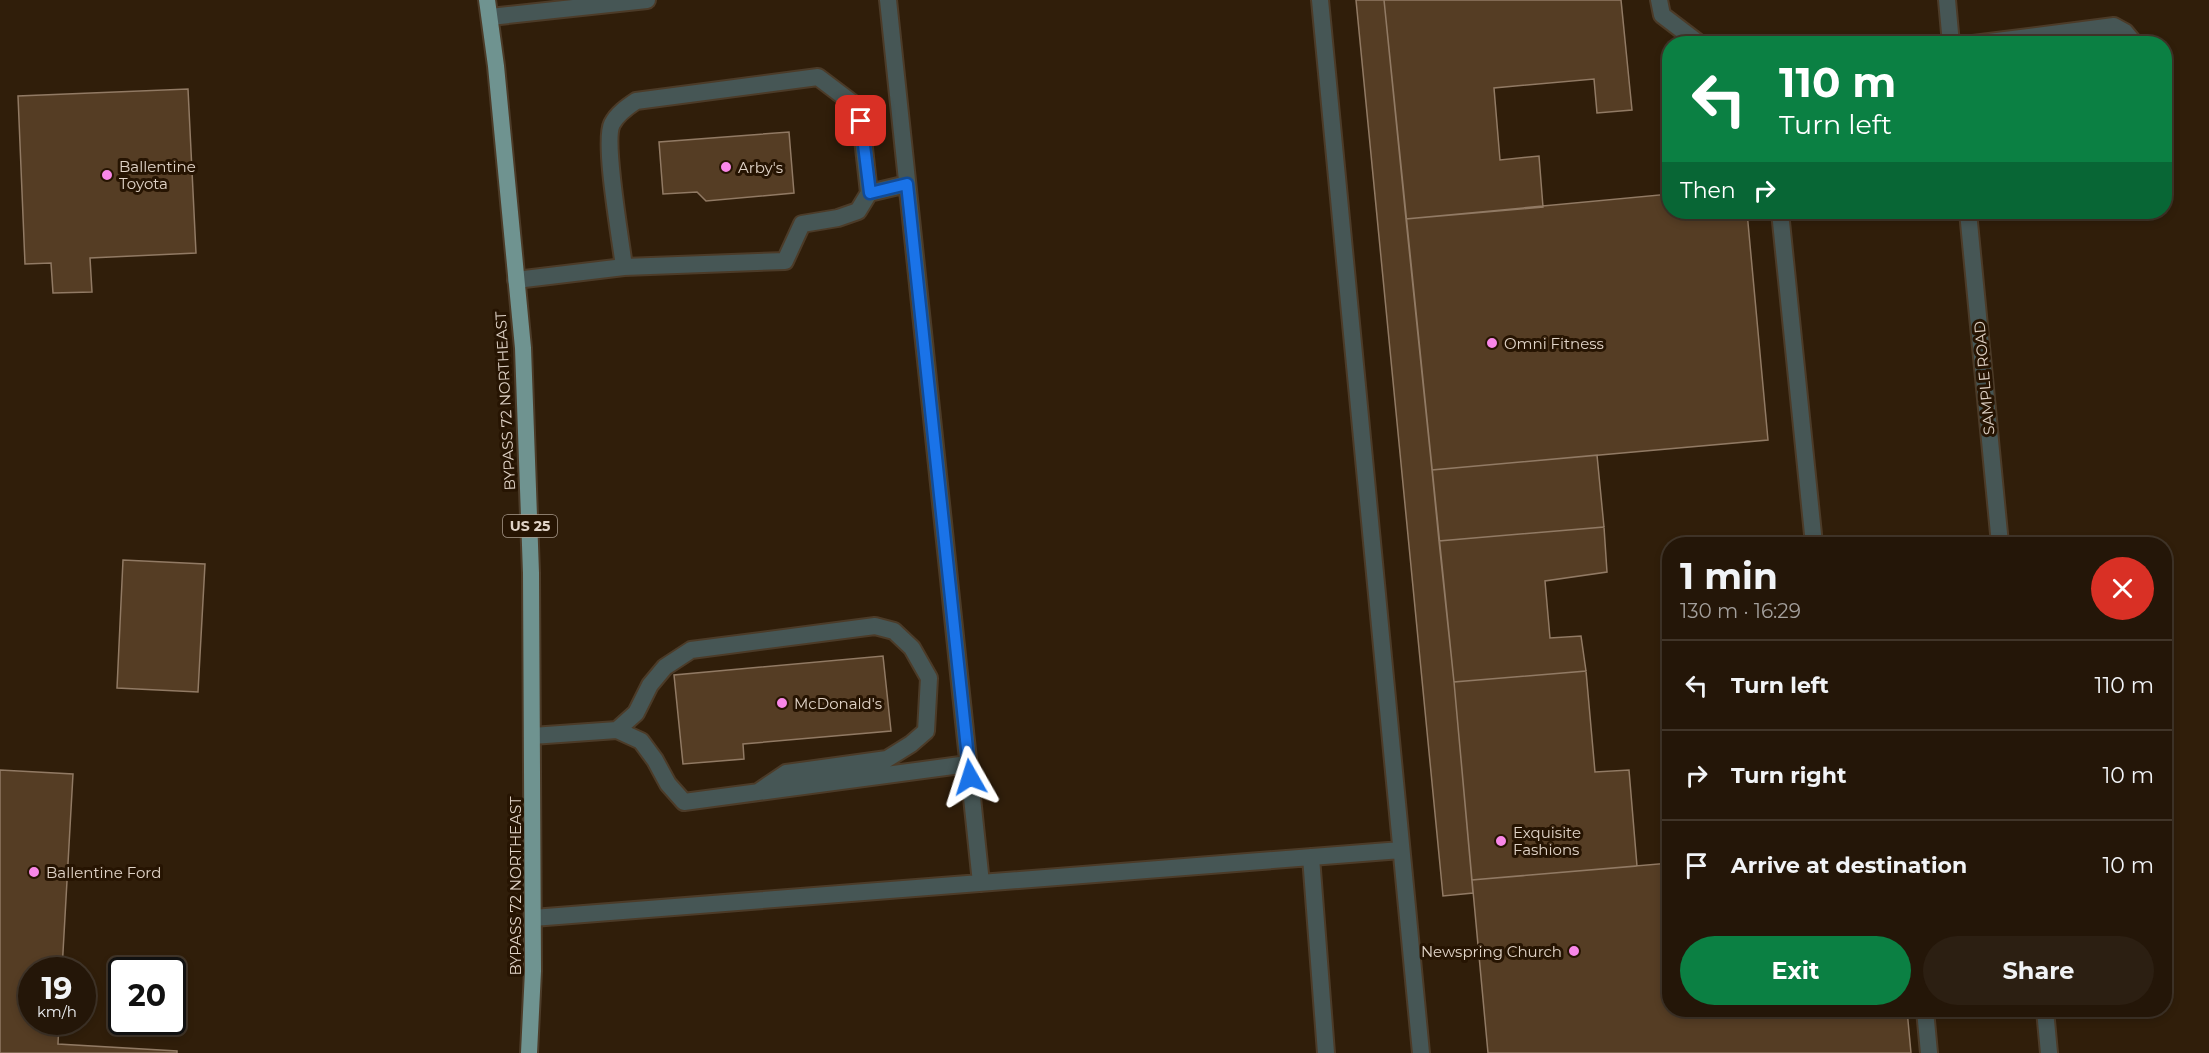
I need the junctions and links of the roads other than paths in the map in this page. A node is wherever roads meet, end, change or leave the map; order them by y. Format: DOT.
graph roads {
  1 [pos="647,0"];
  2 [pos="888,0"];
  3 [pos="1320,0"];
  4 [pos="1659,0"];
  5 [pos="1947,0"];
  6 [pos="489,8"];
  7 [pos="1690,36"];
  8 [pos="1950,36"];
  9 [pos="2036,36"];
  10 [pos="2128,36"];
  11 [pos="907,184"];
  12 [pos="870,193"];
  13 [pos="1781,219"];
  14 [pos="1969,219"];
  15 [pos="624,267"];
  16 [pos="516,280"];
  17 [pos="1813,537"];
  18 [pos="1999,537"];
  19 [pos="617,730"];
  20 [pos="532,736"];
  21 [pos="969,764"];
  22 [pos="758,792"];
  23 [pos="1401,850"];
  24 [pos="1311,857"];
  25 [pos="981,883"];
  26 [pos="533,918"];
  27 [pos="1926,1017"];
  28 [pos="2046,1017"];
  29 [pos="529,1053"];
  30 [pos="1326,1053"];
  31 [pos="1421,1053"];
  32 [pos="1929,1053"];
  33 [pos="2049,1053"];
  1 -- 6 [label="street"];
  2 -- 11 [label="street"];
  3 -- 23 [label="street"];
  4 -- 7 [label="street"];
  5 -- 8 [label="street"];
  6 -- 16 [label="highway, BYPASS 72 NORTHEAST / US 25"];
  9 -- 10 [label="street"];
  11 -- 12 [label="street"];
  11 -- 21 [label="street"];
  12 -- 15 [label="street"];
  12 -- 15 [label="street"];
  13 -- 17 [label="street"];
  14 -- 18 [label="street, SAMPLE ROAD"];
  15 -- 16 [label="street"];
  16 -- 20 [label="highway, BYPASS 72 NORTHEAST / US 25"];
  19 -- 20 [label="street"];
  19 -- 22 [label="street"];
  19 -- 22 [label="street"];
  20 -- 26 [label="highway, BYPASS 72 NORTHEAST / US 25"];
  21 -- 22 [label="street"];
  21 -- 25 [label="street"];
  23 -- 24 [label="street"];
  23 -- 31 [label="street"];
  24 -- 25 [label="street"];
  24 -- 30 [label="street"];
  25 -- 26 [label="street"];
  26 -- 29 [label="highway, BYPASS 72 NORTHEAST / US 25"];
  27 -- 32 [label="street"];
  28 -- 33 [label="street"];
}
